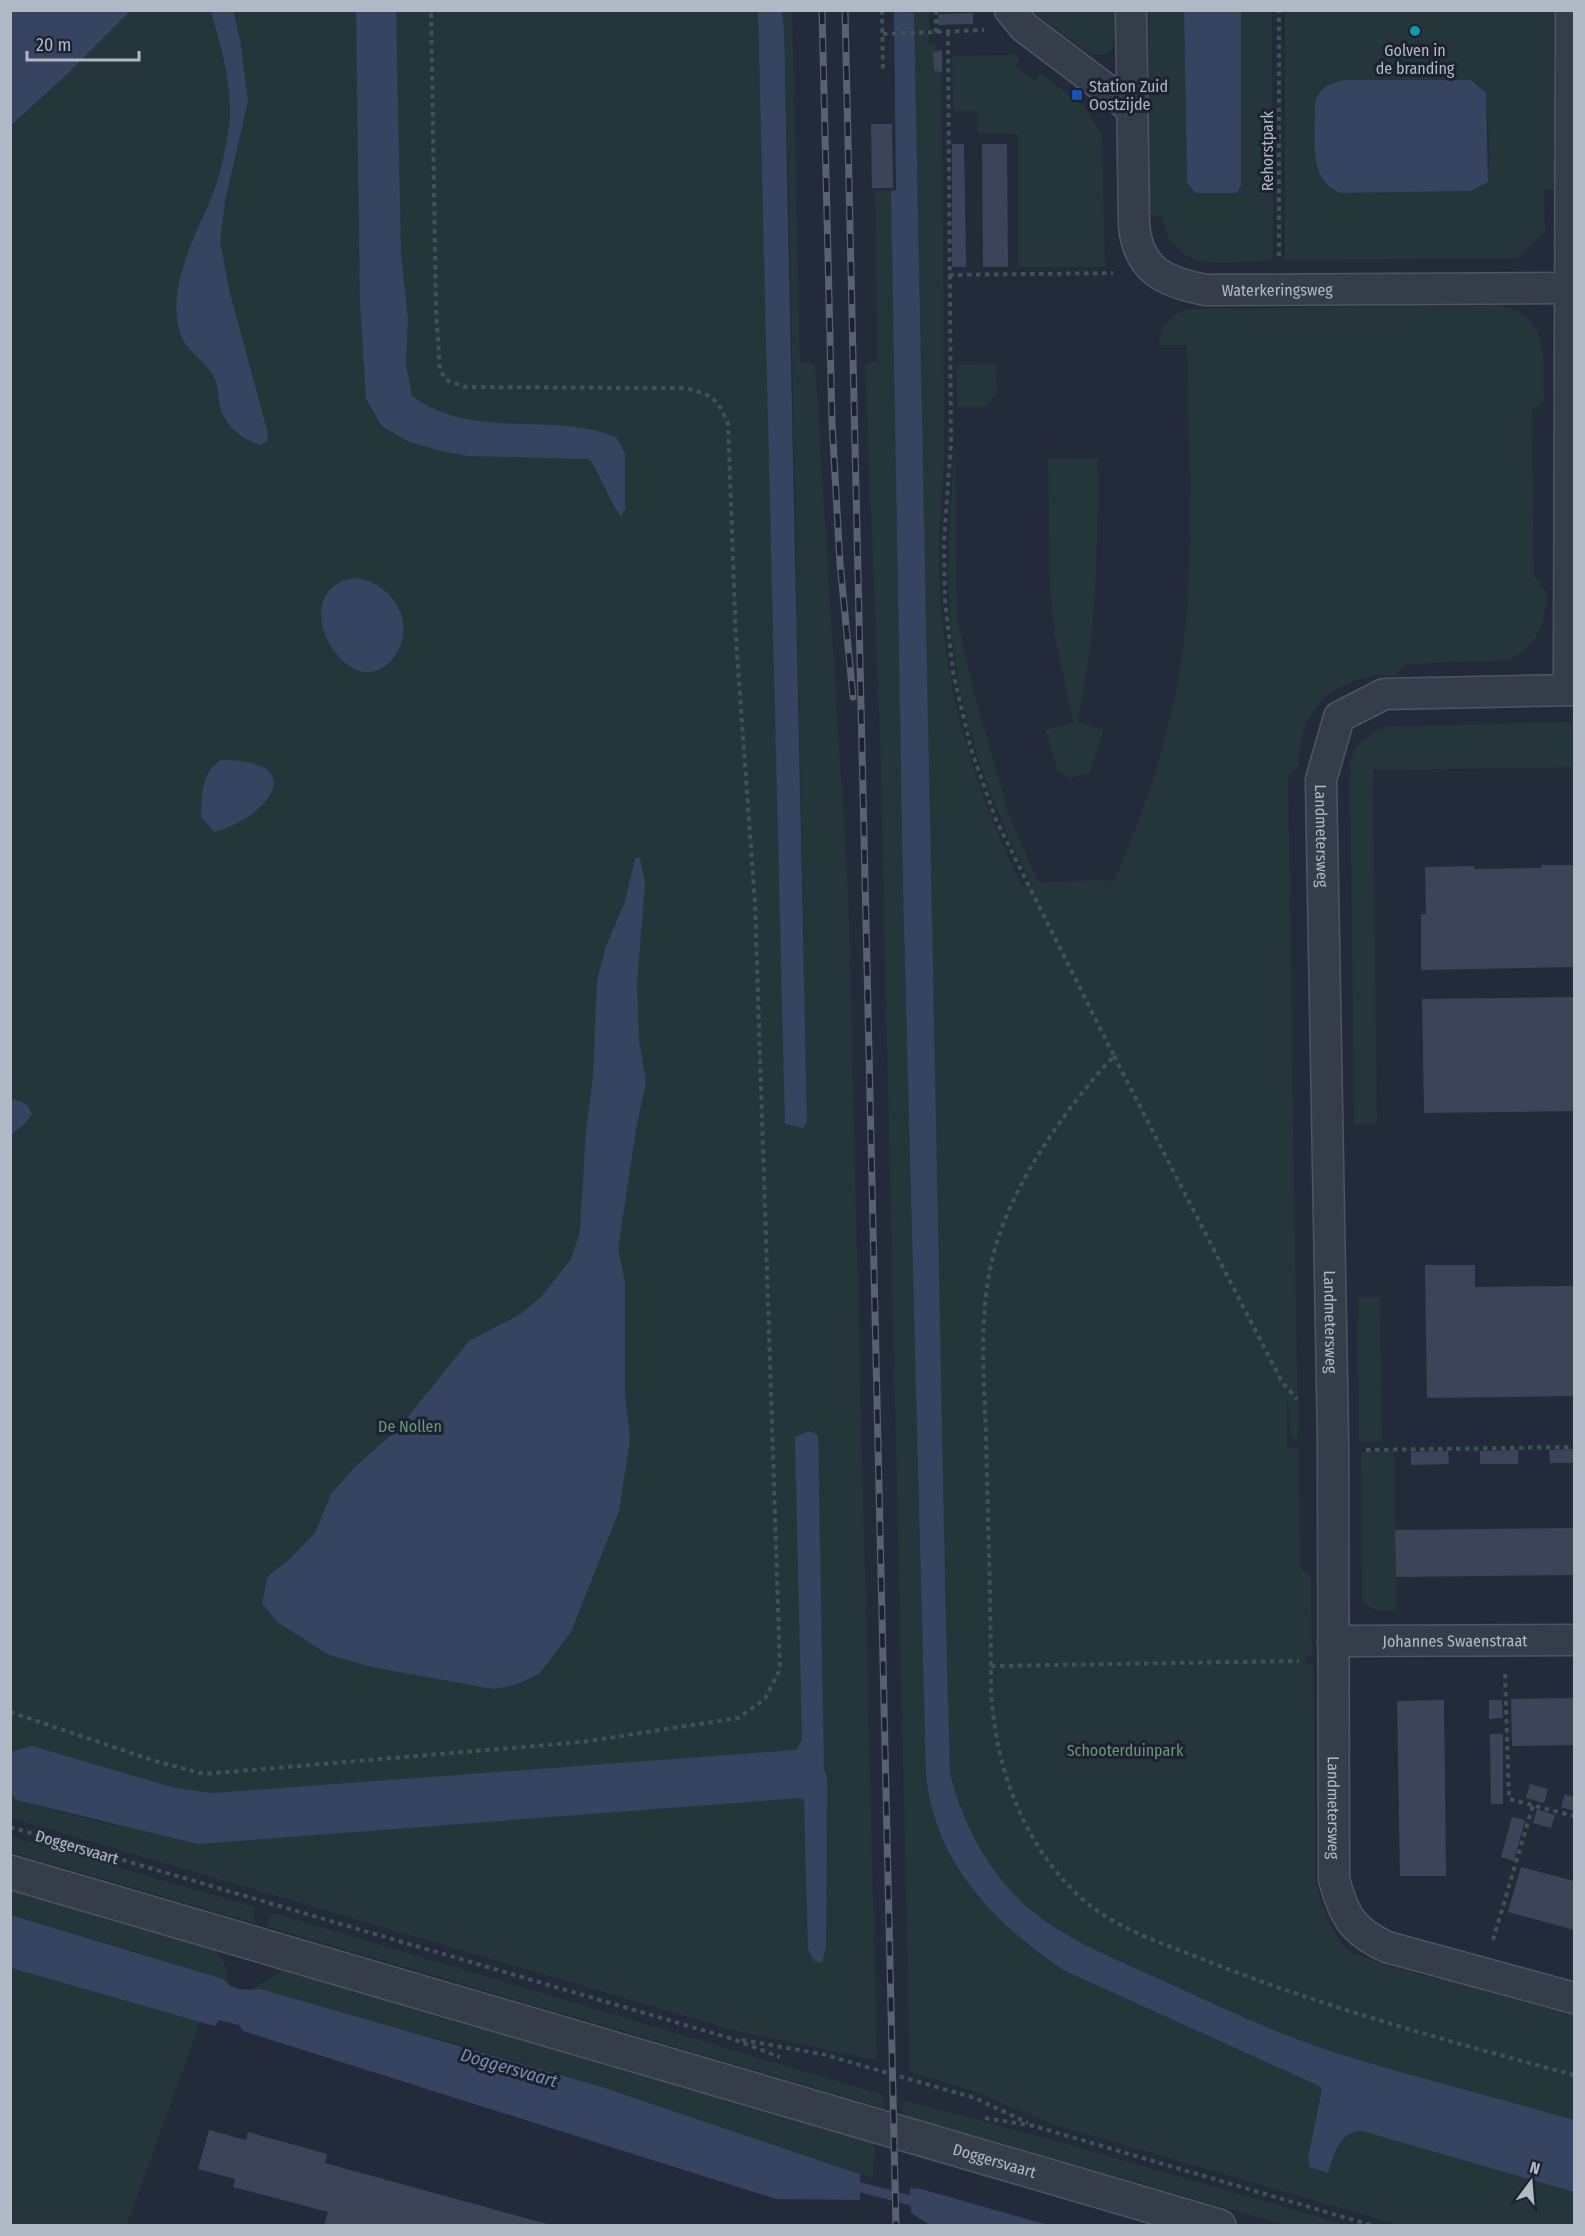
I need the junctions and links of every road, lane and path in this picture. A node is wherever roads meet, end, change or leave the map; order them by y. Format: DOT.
graph roads {
  1 [pos="431,10"];
  2 [pos="882,10"];
  3 [pos="936,10"];
  4 [pos="1010,10"];
  5 [pos="1131,10"];
  6 [pos="1279,10"];
  7 [pos="1572,18"];
  8 [pos="936,33"];
  9 [pos="883,34"];
  10 [pos="883,71"];
  11 [pos="1131,108"];
  12 [pos="1155,272"];
  13 [pos="949,275"];
  14 [pos="1573,288"];
  15 [pos="1278,291"];
  16 [pos="1572,690"];
  17 [pos="1114,1056"];
  18 [pos="1333,1438"];
  19 [pos="1575,1447"];
  20 [pos="1504,1640"];
  21 [pos="1575,1640"];
  22 [pos="1333,1641"];
  23 [pos="991,1666"];
  24 [pos="10,1712"];
  25 [pos="1533,1805"];
  26 [pos="1575,1816"];
  27 [pos="10,1827"];
  28 [pos="10,1872"];
  29 [pos="1483,1972"];
  30 [pos="1575,1998"];
  31 [pos="1575,2075"];
  32 [pos="1219,2226"];
  33 [pos="1374,2226"];
  1 -- 24 [label="path"];
  2 -- 9 [label="path"];
  3 -- 8 [label="path"];
  4 -- 11 [label="street"];
  5 -- 11 [label="street"];
  6 -- 15 [label="path, Rehorstpark"];
  7 -- 14 [label="street"];
  8 -- 9 [label="path"];
  8 -- 13 [label="path"];
  9 -- 10 [label="path"];
  11 -- 12 [label="street"];
  12 -- 13 [label="path"];
  12 -- 15 [label="street, Waterkeringsweg"];
  13 -- 17 [label="path"];
  14 -- 15 [label="street, Waterkeringsweg"];
  14 -- 16 [label="street"];
  16 -- 18 [label="street, Landmetersweg"];
  17 -- 18 [label="path"];
  17 -- 23 [label="path"];
  18 -- 19 [label="path"];
  18 -- 22 [label="street, Landmetersweg"];
  20 -- 21 [label="street, Johannes Swaenstraat"];
  20 -- 22 [label="street, Johannes Swaenstraat"];
  20 -- 25 [label="path"];
  22 -- 23 [label="path"];
  22 -- 29 [label="street, Landmetersweg"];
  23 -- 31 [label="path"];
  25 -- 26 [label="path"];
  25 -- 29 [label="path"];
  27 -- 33 [label="path, Doggersvaart"];
  28 -- 32 [label="street, Doggersvaart"];
  29 -- 30 [label="street, Landmetersweg"];
}
